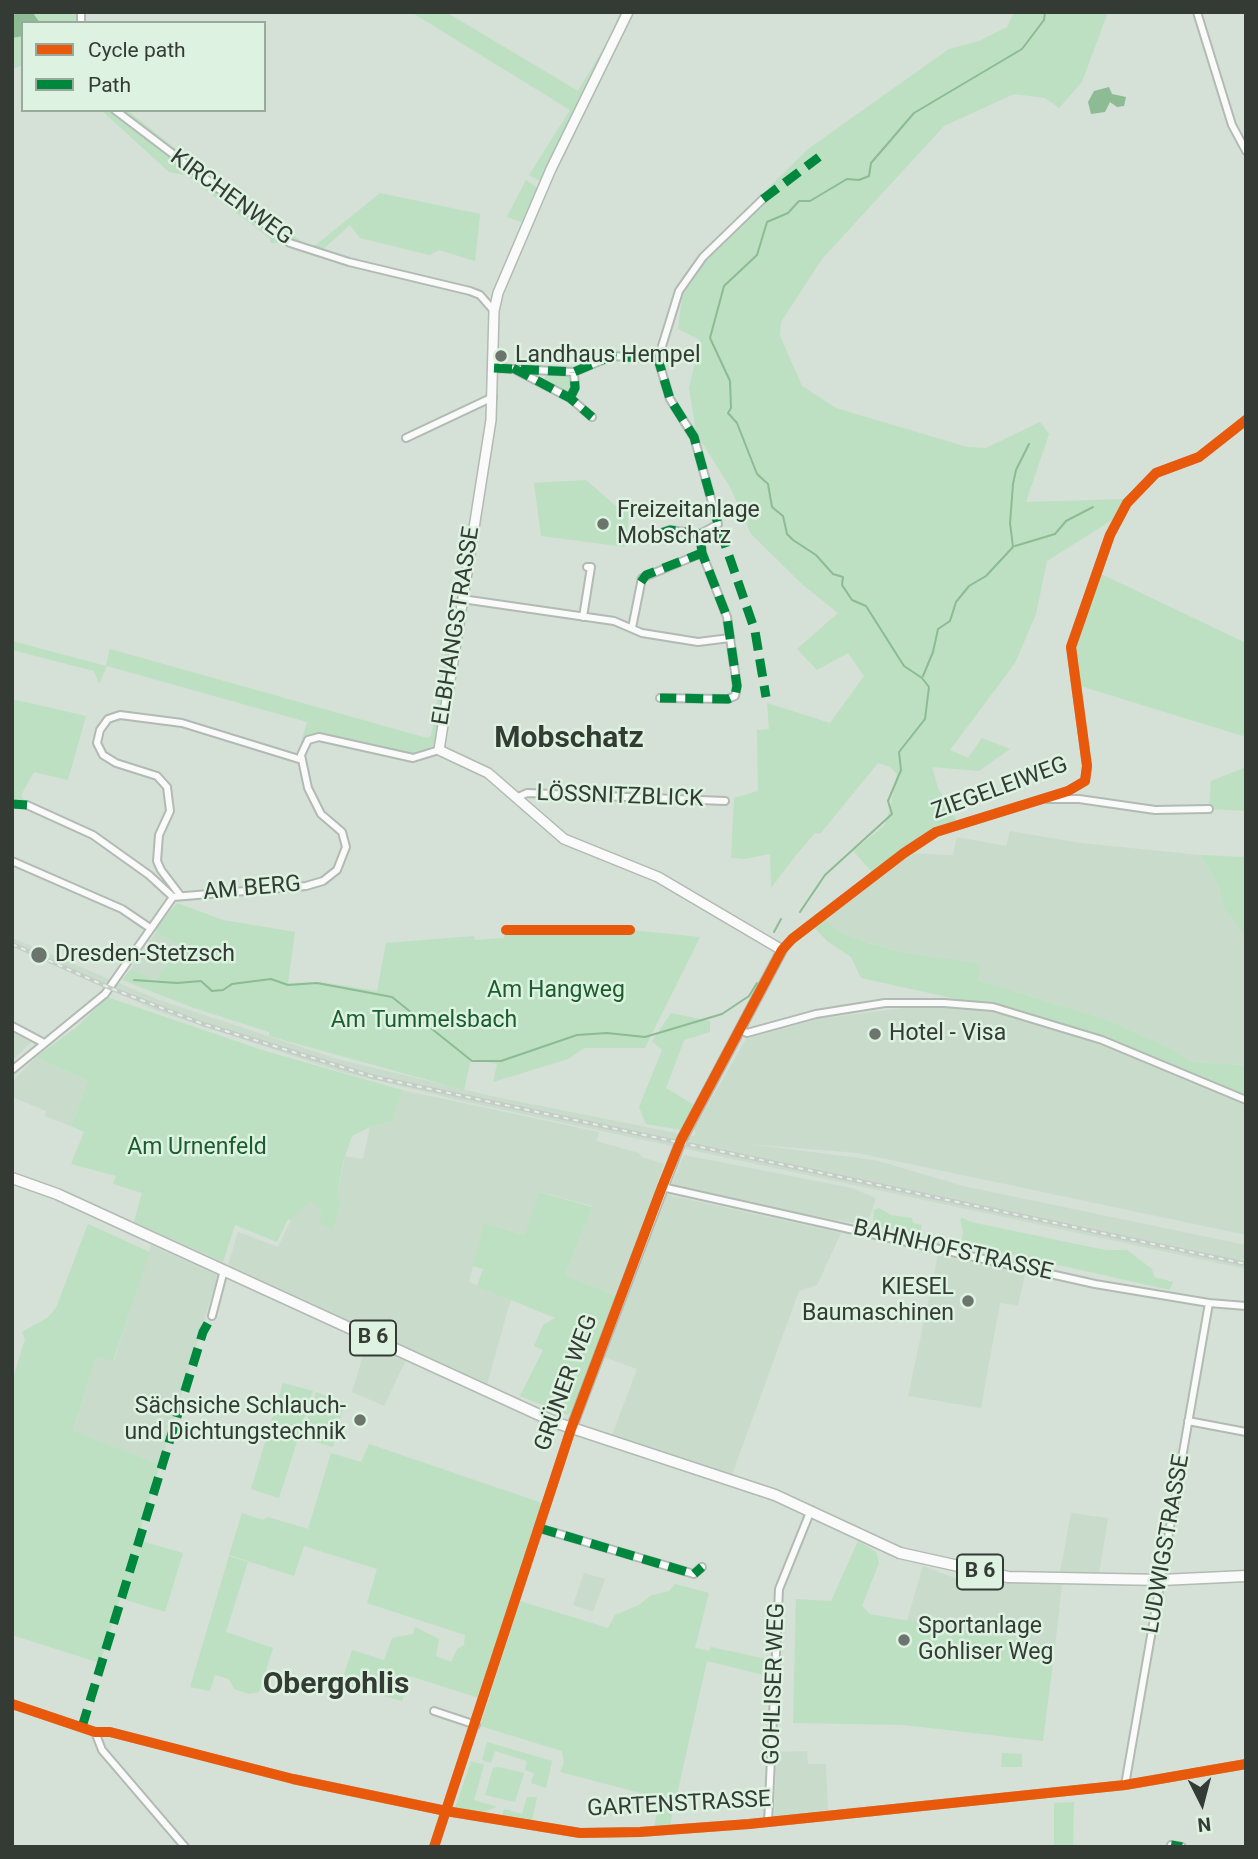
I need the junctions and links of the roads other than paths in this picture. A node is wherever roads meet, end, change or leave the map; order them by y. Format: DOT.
graph roads {
  1 [pos="628,12"];
  2 [pos="1197,12"];
  3 [pos="119,112"];
  4 [pos="1246,150"];
  5 [pos="764,198"];
  6 [pos="498,293"];
  7 [pos="480,295"];
  8 [pos="494,311"];
  9 [pos="658,359"];
  10 [pos="494,368"];
  11 [pos="513,368"];
  12 [pos="574,372"];
  13 [pos="494,397"];
  14 [pos="570,398"];
  15 [pos="592,417"];
  16 [pos="1246,420"];
  17 [pos="406,438"];
  18 [pos="658,534"];
  19 [pos="700,534"];
  20 [pos="702,553"];
  21 [pos="587,567"];
  22 [pos="462,599"];
  23 [pos="583,617"];
  24 [pos="632,628"];
  25 [pos="730,638"];
  26 [pos="660,698"];
  27 [pos="439,750"];
  28 [pos="302,760"];
  29 [pos="516,798"];
  30 [pos="1045,799"];
  31 [pos="725,801"];
  32 [pos="27,805"];
  33 [pos="1209,809"];
  34 [pos="12,861"];
  35 [pos="177,896"];
  36 [pos="150,928"];
  37 [pos="782,950"];
  38 [pos="12,1026"];
  39 [pos="741,1030"];
  40 [pos="44,1043"];
  41 [pos="12,1070"];
  42 [pos="1246,1100"];
  43 [pos="12,1178"];
  44 [pos="662,1187"];
  45 [pos="224,1270"];
  46 [pos="1209,1303"];
  47 [pos="1246,1306"];
  48 [pos="212,1316"];
  49 [pos="1188,1421"];
  50 [pos="571,1429"];
  51 [pos="1246,1432"];
  52 [pos="811,1510"];
  53 [pos="539,1528"];
  54 [pos="702,1567"];
  55 [pos="1246,1576"];
  56 [pos="1161,1580"];
  57 [pos="12,1704"];
  58 [pos="434,1710"];
  59 [pos="476,1725"];
  60 [pos="95,1732"];
  61 [pos="1246,1764"];
  62 [pos="1125,1785"];
  63 [pos="446,1811"];
  64 [pos="768,1822"];
  65 [pos="1171,1845"];
  66 [pos="184,1847"];
  67 [pos="434,1847"];
  68 [pos="1182,1847"];
  1 -- 6 [label="street, ELBHANGSTRASSE"];
  2 -- 4 [label="street"];
  3 -- 7 [label="street, KIRCHENWEG"];
  5 -- 9 [label="street"];
  6 -- 7 [label="street, KIRCHENWEG"];
  6 -- 8 [label="street, ELBHANGSTRASSE"];
  7 -- 8 [label="street"];
  8 -- 10 [label="street, ELBHANGSTRASSE"];
  9 -- 12 [label="street"];
  9 -- 19 [label="street"];
  10 -- 11 [label="street"];
  10 -- 13 [label="street, ELBHANGSTRASSE"];
  11 -- 12 [label="street"];
  11 -- 14 [label="street"];
  12 -- 14 [label="street"];
  13 -- 17 [label="street"];
  13 -- 22 [label="street, ELBHANGSTRASSE"];
  14 -- 15 [label="street"];
  16 -- 30 [label="street, ZIEGELEIWEG"];
  18 -- 19 [label="street"];
  19 -- 20 [label="street"];
  20 -- 24 [label="street"];
  20 -- 25 [label="street"];
  21 -- 23 [label="street"];
  22 -- 23 [label="street"];
  22 -- 27 [label="street, ELBHANGSTRASSE"];
  23 -- 24 [label="street"];
  24 -- 25 [label="street"];
  25 -- 26 [label="street"];
  27 -- 28 [label="street"];
  27 -- 29 [label="street, ELBHANGSTRASSE"];
  28 -- 35 [label="street, AM BERG"];
  28 -- 35 [label="street"];
  29 -- 31 [label="street, LÖSSNITZBLICK"];
  29 -- 37 [label="street, ELBHANGSTRASSE"];
  30 -- 33 [label="street"];
  30 -- 37 [label="street, ZIEGELEIWEG"];
  32 -- 35 [label="street"];
  34 -- 36 [label="street"];
  35 -- 36 [label="street"];
  36 -- 40 [label="street"];
  37 -- 39 [label="street, GRÜNER WEG"];
  38 -- 40 [label="street"];
  39 -- 42 [label="street"];
  39 -- 44 [label="street, GRÜNER WEG"];
  40 -- 41 [label="street"];
  43 -- 45 [label="main road, B 6"];
  44 -- 46 [label="street, BAHNHOFSTRASSE"];
  44 -- 50 [label="street, GRÜNER WEG"];
  45 -- 48 [label="street"];
  45 -- 50 [label="main road, B 6"];
  46 -- 47 [label="street, BAHNHOFSTRASSE"];
  46 -- 49 [label="street, LUDWIGSTRASSE"];
  49 -- 51 [label="street"];
  49 -- 56 [label="street, LUDWIGSTRASSE"];
  50 -- 52 [label="main road, B 6"];
  50 -- 53 [label="street, GRÜNER WEG"];
  52 -- 56 [label="main road, B 6"];
  52 -- 64 [label="street, GOHLISER WEG"];
  53 -- 54 [label="street"];
  53 -- 59 [label="street, GRÜNER WEG"];
  55 -- 56 [label="main road, B 6"];
  56 -- 62 [label="street, LUDWIGSTRASSE"];
  57 -- 60 [label="street, GARTENSTRASSE"];
  58 -- 59 [label="street"];
  59 -- 63 [label="street, GRÜNER WEG"];
  60 -- 63 [label="street, GARTENSTRASSE"];
  60 -- 66 [label="street"];
  61 -- 62 [label="street, GARTENSTRASSE"];
  62 -- 64 [label="street, GARTENSTRASSE"];
  63 -- 64 [label="street, GARTENSTRASSE"];
  63 -- 67 [label="street, GRÜNER WEG"];
  65 -- 68 [label="street"];
}
